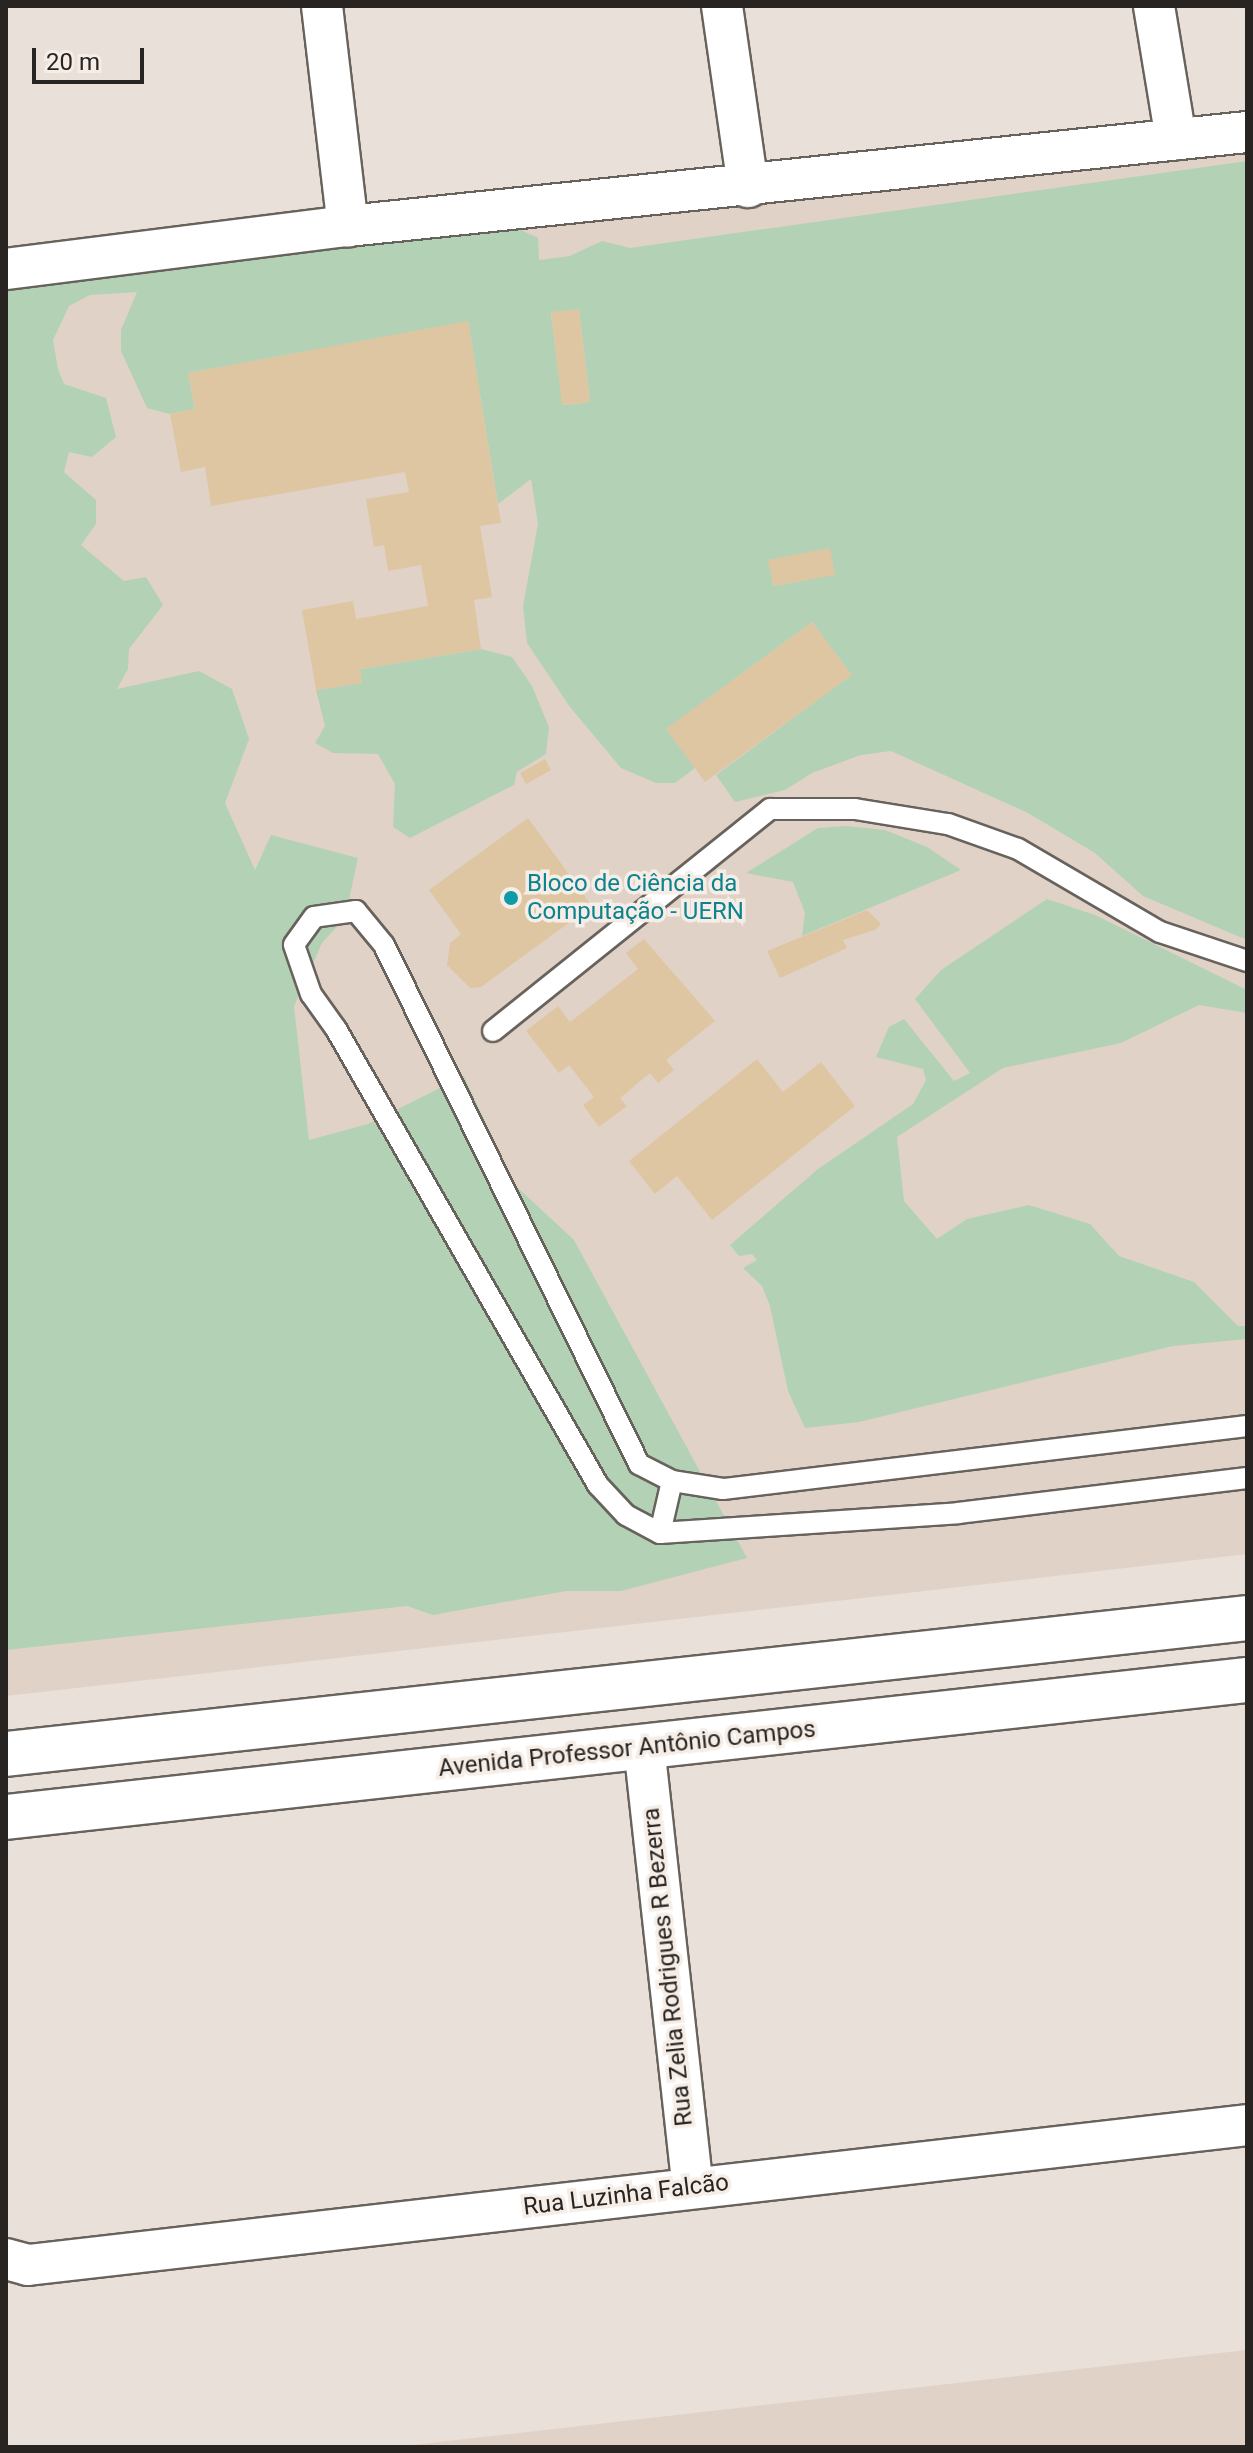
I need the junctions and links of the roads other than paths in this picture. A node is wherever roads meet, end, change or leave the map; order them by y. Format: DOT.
graph roads {
  1 [pos="322,6"];
  2 [pos="722,6"];
  3 [pos="1154,6"];
  4 [pos="1247,132"];
  5 [pos="1176,139"];
  6 [pos="748,187"];
  7 [pos="348,226"];
  8 [pos="6,269"];
  9 [pos="1247,961"];
  10 [pos="493,1031"];
  11 [pos="1247,1426"];
  12 [pos="1247,1478"];
  13 [pos="672,1481"];
  14 [pos="660,1533"];
  15 [pos="1247,1618"];
  16 [pos="1146,1630"];
  17 [pos="1056,1637"];
  18 [pos="1247,1680"];
  19 [pos="1155,1690"];
  20 [pos="1056,1703"];
  21 [pos="644,1746"];
  22 [pos="6,1754"];
  23 [pos="6,1817"];
  24 [pos="1247,2125"];
  25 [pos="693,2187"];
  26 [pos="6,2259"];
  1 -- 7 [label="street"];
  2 -- 6 [label="street"];
  3 -- 5 [label="street"];
  4 -- 5 [label="street"];
  5 -- 6 [label="street"];
  6 -- 7 [label="street"];
  7 -- 8 [label="street"];
  9 -- 10 [label="lane"];
  11 -- 13 [label="lane"];
  12 -- 14 [label="lane"];
  13 -- 14 [label="lane"];
  13 -- 14 [label="lane"];
  15 -- 16 [label="street"];
  16 -- 17 [label="street"];
  16 -- 19 [label="street"];
  17 -- 20 [label="street"];
  17 -- 22 [label="street"];
  18 -- 19 [label="street, Avenida Professor Antônio Campos"];
  19 -- 20 [label="street, Avenida Professor Antônio Campos"];
  20 -- 21 [label="street, Avenida Professor Antônio Campos"];
  21 -- 23 [label="street, Avenida Professor Antônio Campos"];
  21 -- 25 [label="street, Rua Zelia Rodrigues R Bezerra"];
  24 -- 25 [label="street, Rua Luzinha Falcão"];
  25 -- 26 [label="street, Rua Luzinha Falcão"];
}
